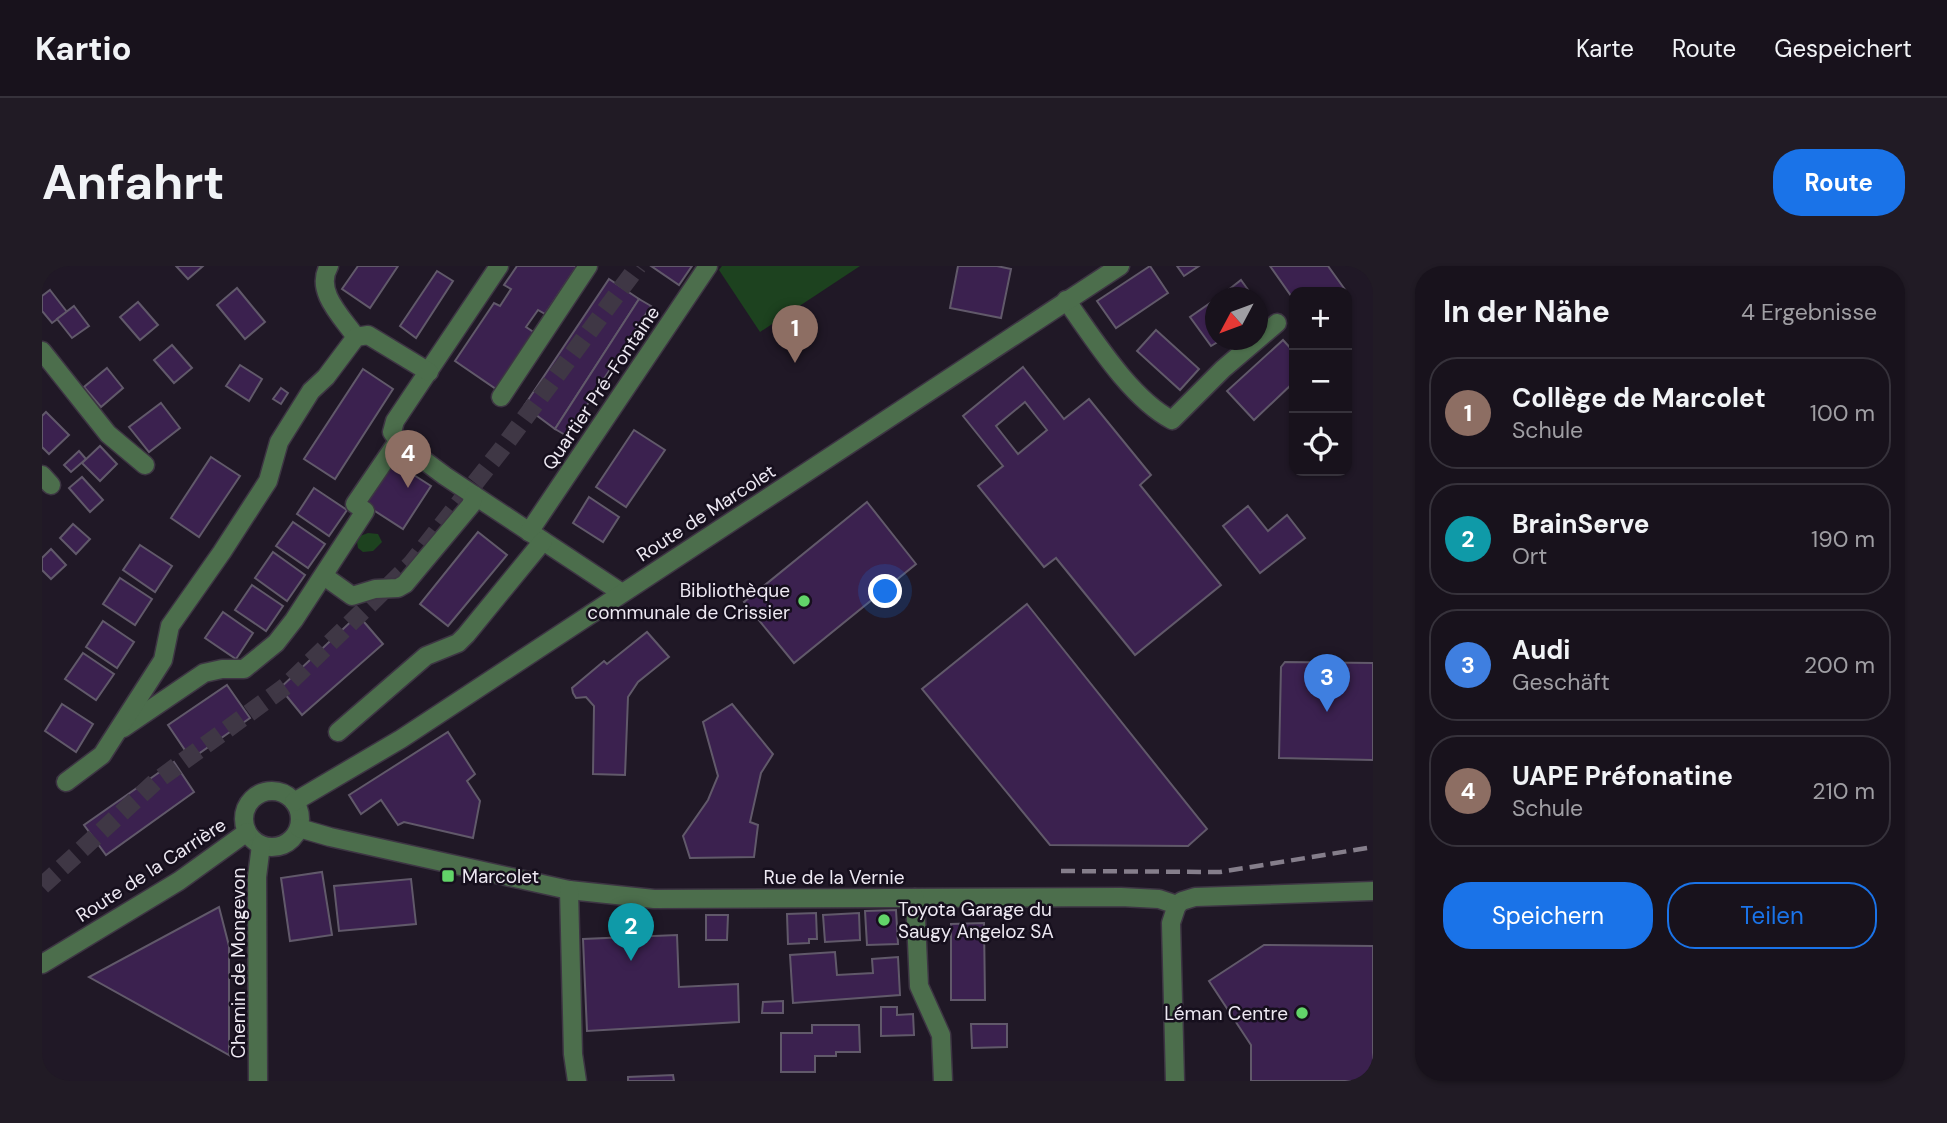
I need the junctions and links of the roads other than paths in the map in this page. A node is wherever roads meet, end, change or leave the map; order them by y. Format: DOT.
graph roads {
  1 [pos="329,266"];
  2 [pos="499,266"];
  3 [pos="588,266"];
  4 [pos="708,266"];
  5 [pos="1120,266"];
  6 [pos="1066,300"];
  7 [pos="1277,323"];
  8 [pos="356,337"];
  9 [pos="42,351"];
  10 [pos="429,372"];
  11 [pos="502,397"];
  12 [pos="398,441"];
  13 [pos="145,465"];
  14 [pos="474,495"];
  15 [pos="536,537"];
  16 [pos="324,576"];
  17 [pos="622,593"];
  18 [pos="117,732"];
  19 [pos="338,732"];
  20 [pos="66,782"];
  21 [pos="294,802"];
  22 [pos="299,828"];
  23 [pos="247,832"];
  24 [pos="261,845"];
  25 [pos="569,890"];
  26 [pos="1373,891"];
  27 [pos="915,898"];
  28 [pos="1177,905"];
  29 [pos="42,964"];
  30 [pos="258,1081"];
  31 [pos="577,1081"];
  32 [pos="943,1081"];
  33 [pos="1175,1081"];
  1 -- 8 [label="street"];
  2 -- 10 [label="street"];
  3 -- 11 [label="street"];
  4 -- 15 [label="street, Quartier Pré-Fontaine"];
  5 -- 6 [label="street, Route de Marcolet"];
  6 -- 7 [label="street"];
  6 -- 17 [label="street, Route de Marcolet"];
  8 -- 10 [label="street"];
  8 -- 18 [label="street"];
  9 -- 13 [label="street"];
  10 -- 12 [label="street"];
  12 -- 14 [label="street"];
  12 -- 16 [label="street"];
  14 -- 15 [label="street"];
  14 -- 16 [label="street"];
  15 -- 17 [label="street"];
  15 -- 19 [label="street, Quartier Pré-Fontaine"];
  16 -- 18 [label="street"];
  17 -- 21 [label="street, Route de Marcolet"];
  18 -- 20 [label="street"];
  21 -- 22 [label="street"];
  21 -- 23 [label="street"];
  22 -- 24 [label="street"];
  22 -- 25 [label="street, Rue de la Vernie"];
  23 -- 24 [label="street"];
  23 -- 29 [label="street, Route de la Carrière"];
  24 -- 30 [label="street, Chemin de Mongevon"];
  25 -- 27 [label="street, Rue de la Vernie"];
  25 -- 31 [label="street"];
  26 -- 28 [label="street, Rue de la Vernie"];
  27 -- 28 [label="street, Rue de la Vernie"];
  27 -- 32 [label="street"];
  28 -- 33 [label="street"];
}
